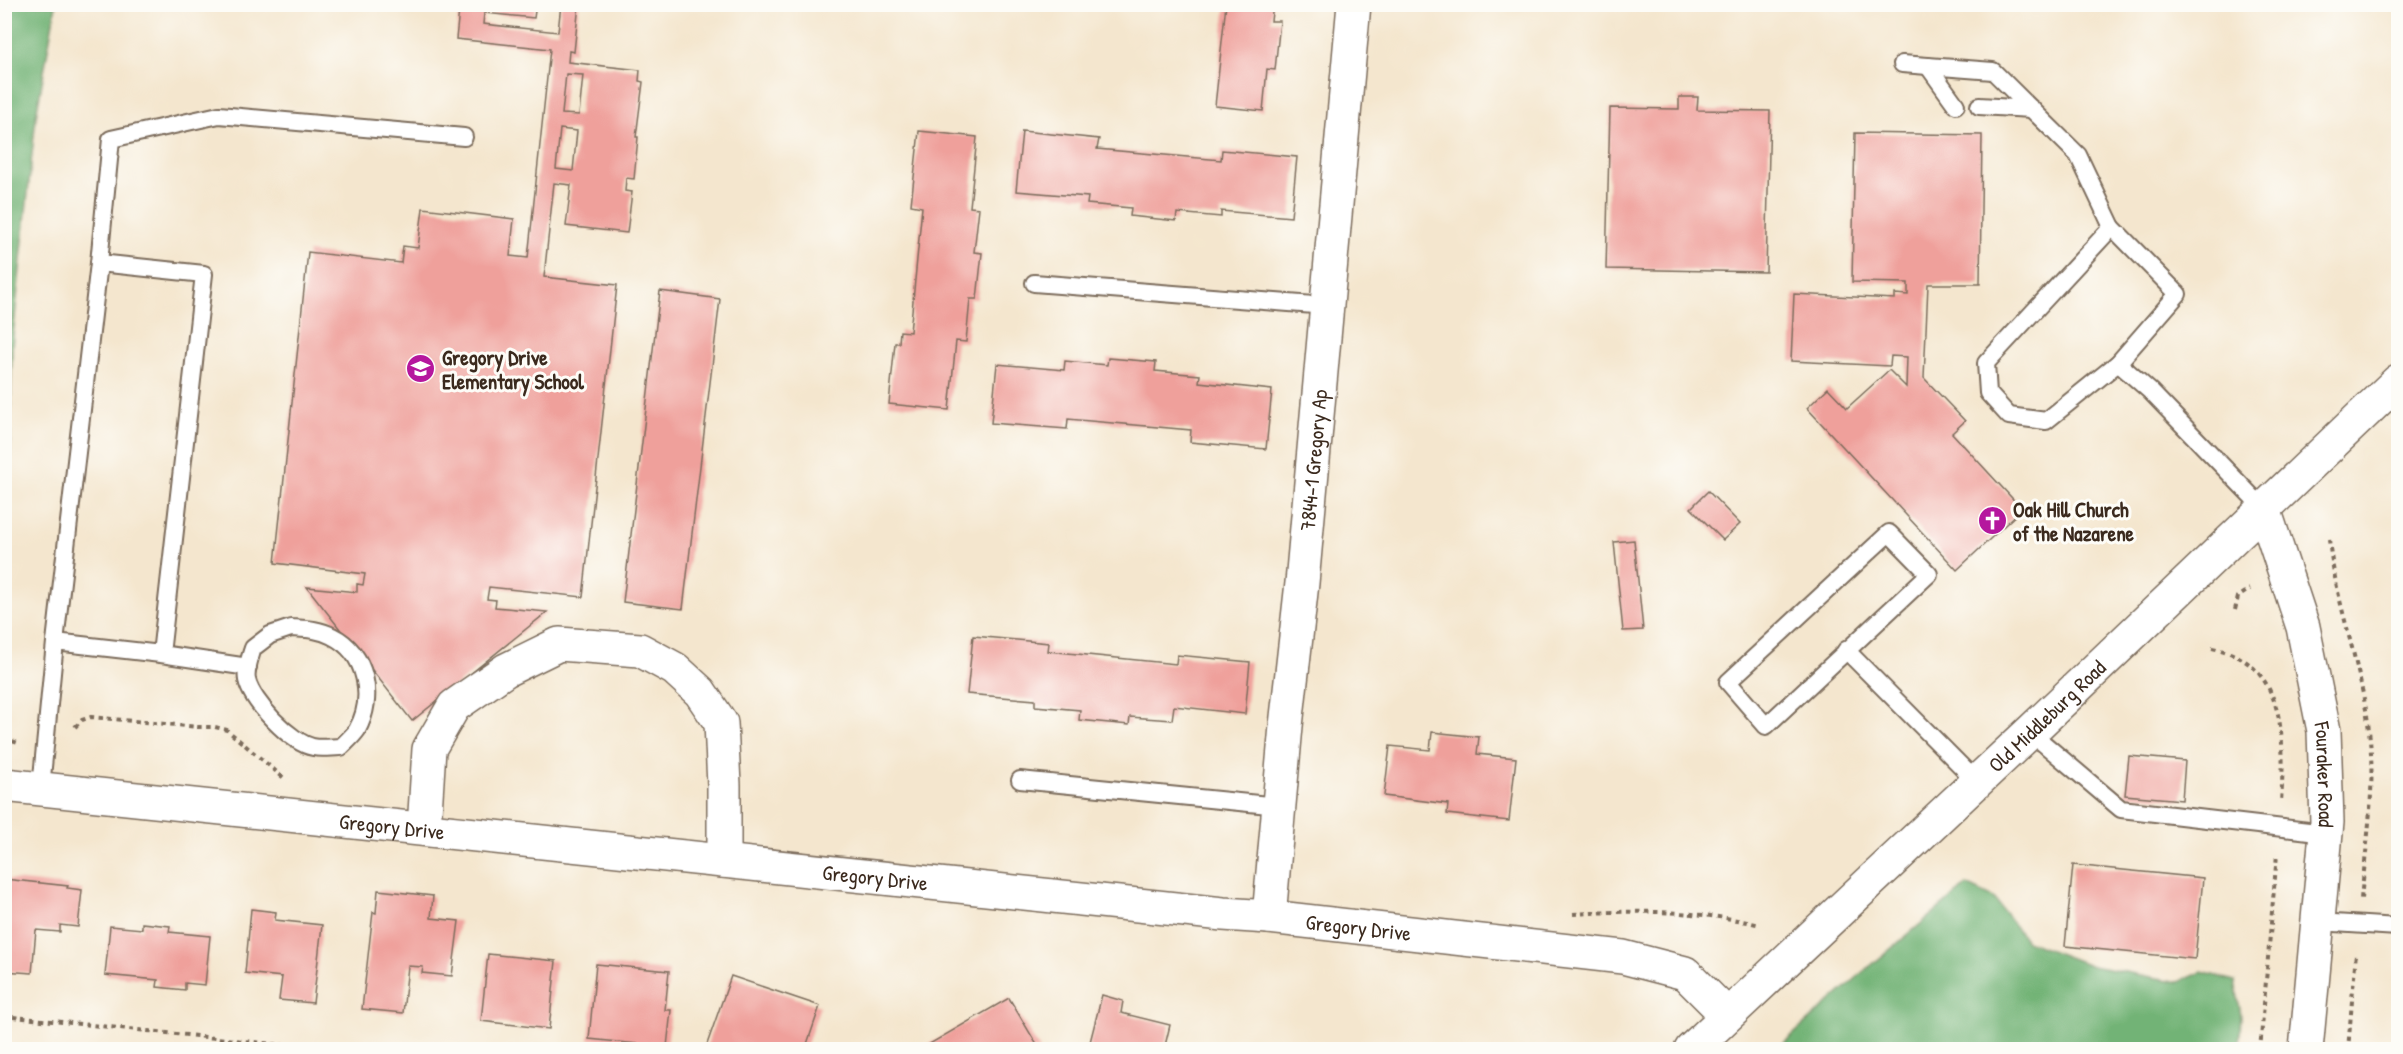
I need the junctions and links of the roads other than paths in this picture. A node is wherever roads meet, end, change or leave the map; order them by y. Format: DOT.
graph roads {
  1 [pos="1354,4"];
  2 [pos="1902,64"];
  3 [pos="1928,66"];
  4 [pos="1956,105"];
  5 [pos="1979,106"];
  6 [pos="2032,110"];
  7 [pos="464,137"];
  8 [pos="2112,227"];
  9 [pos="99,263"];
  10 [pos="1034,283"];
  11 [pos="1327,306"];
  12 [pos="2118,363"];
  13 [pos="2398,381"];
  14 [pos="2264,509"];
  15 [pos="55,642"];
  16 [pos="1846,650"];
  17 [pos="161,654"];
  18 [pos="248,668"];
  19 [pos="2030,732"];
  20 [pos="1020,780"];
  21 [pos="1977,782"];
  22 [pos="4,784"];
  23 [pos="41,788"];
  24 [pos="1279,806"];
  25 [pos="424,829"];
  26 [pos="2326,833"];
  27 [pos="724,861"];
  28 [pos="1269,917"];
  29 [pos="2318,922"];
  30 [pos="2398,927"];
  31 [pos="1727,1015"];
  32 [pos="1691,1050"];
  33 [pos="2306,1050"];
  1 -- 11 [label="street, 7844-1 Gregory Ap"];
  2 -- 3 [label="lane"];
  3 -- 4 [label="lane"];
  3 -- 6 [label="lane"];
  5 -- 6 [label="lane"];
  6 -- 8 [label="lane"];
  7 -- 9 [label="lane"];
  8 -- 12 [label="lane"];
  8 -- 12 [label="lane"];
  9 -- 15 [label="lane"];
  9 -- 17 [label="lane"];
  10 -- 11 [label="lane"];
  11 -- 24 [label="street, 7844-1 Gregory Ap"];
  12 -- 14 [label="lane"];
  13 -- 14 [label="street, Old Middleburg Road"];
  14 -- 19 [label="street, Old Middleburg Road"];
  14 -- 26 [label="street, Fouraker Road"];
  15 -- 17 [label="lane"];
  15 -- 23 [label="lane"];
  16 -- 16 [label="lane"];
  16 -- 21 [label="lane"];
  17 -- 18 [label="lane"];
  18 -- 18 [label="lane"];
  19 -- 21 [label="street, Old Middleburg Road"];
  19 -- 26 [label="lane"];
  20 -- 24 [label="lane"];
  21 -- 31 [label="street, Old Middleburg Road"];
  22 -- 23 [label="street, Gregory Drive"];
  23 -- 25 [label="street, Gregory Drive"];
  24 -- 28 [label="street, 7844-1 Gregory Ap"];
  25 -- 27 [label="street, Gregory Drive"];
  25 -- 27 [label="street"];
  26 -- 29 [label="street, Fouraker Road"];
  27 -- 28 [label="street, Gregory Drive"];
  28 -- 31 [label="street, Gregory Drive"];
  29 -- 30 [label="lane"];
  29 -- 33 [label="street, Fouraker Road"];
  31 -- 32 [label="street, Old Middleburg Road"];
}
